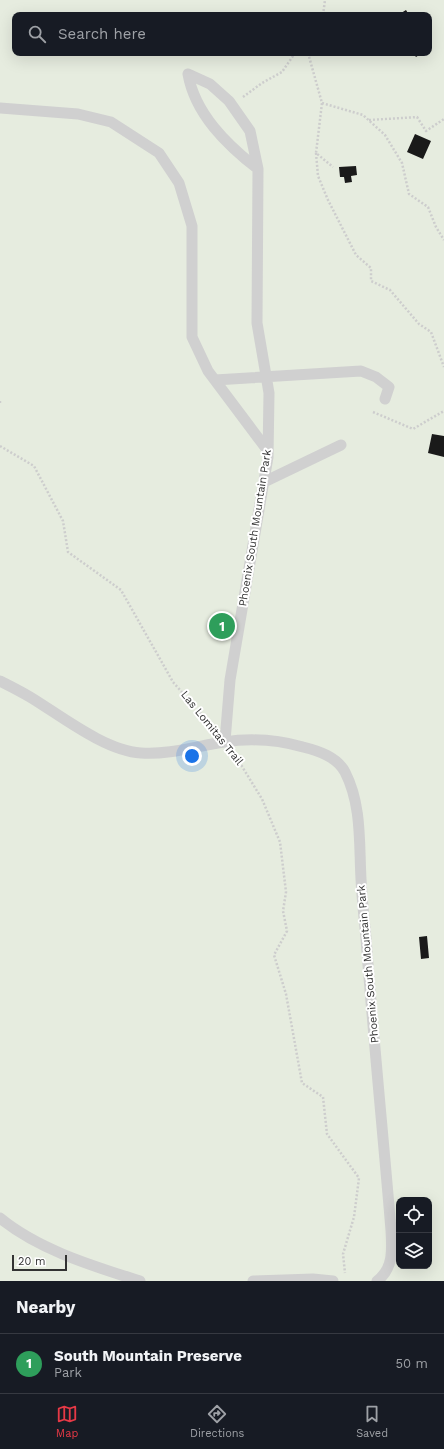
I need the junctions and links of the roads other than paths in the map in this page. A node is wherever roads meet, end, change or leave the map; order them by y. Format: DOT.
graph roads {
  1 [pos="0,108"];
  2 [pos="258,170"];
  3 [pos="266,377"];
  4 [pos="215,380"];
  5 [pos="385,399"];
  6 [pos="341,445"];
  7 [pos="268,452"];
  8 [pos="264,482"];
  9 [pos="0,681"];
  10 [pos="223,742"];
  11 [pos="0,1218"];
  12 [pos="140,1281"];
  13 [pos="253,1281"];
  14 [pos="333,1281"];
  15 [pos="377,1281"];
  1 -- 4 [label="lane"];
  2 -- 2 [label="lane, Phoenix South Mountain Park"];
  2 -- 3 [label="lane, Phoenix South Mountain Park"];
  3 -- 4 [label="lane"];
  3 -- 5 [label="lane"];
  3 -- 7 [label="lane, Phoenix South Mountain Park"];
  4 -- 7 [label="lane"];
  6 -- 8 [label="lane"];
  7 -- 8 [label="lane, Phoenix South Mountain Park"];
  8 -- 10 [label="lane, Phoenix South Mountain Park"];
  9 -- 10 [label="lane, Phoenix South Mountain Park"];
  10 -- 15 [label="lane, Phoenix South Mountain Park"];
  11 -- 12 [label="lane"];
  13 -- 14 [label="lane"];
}
